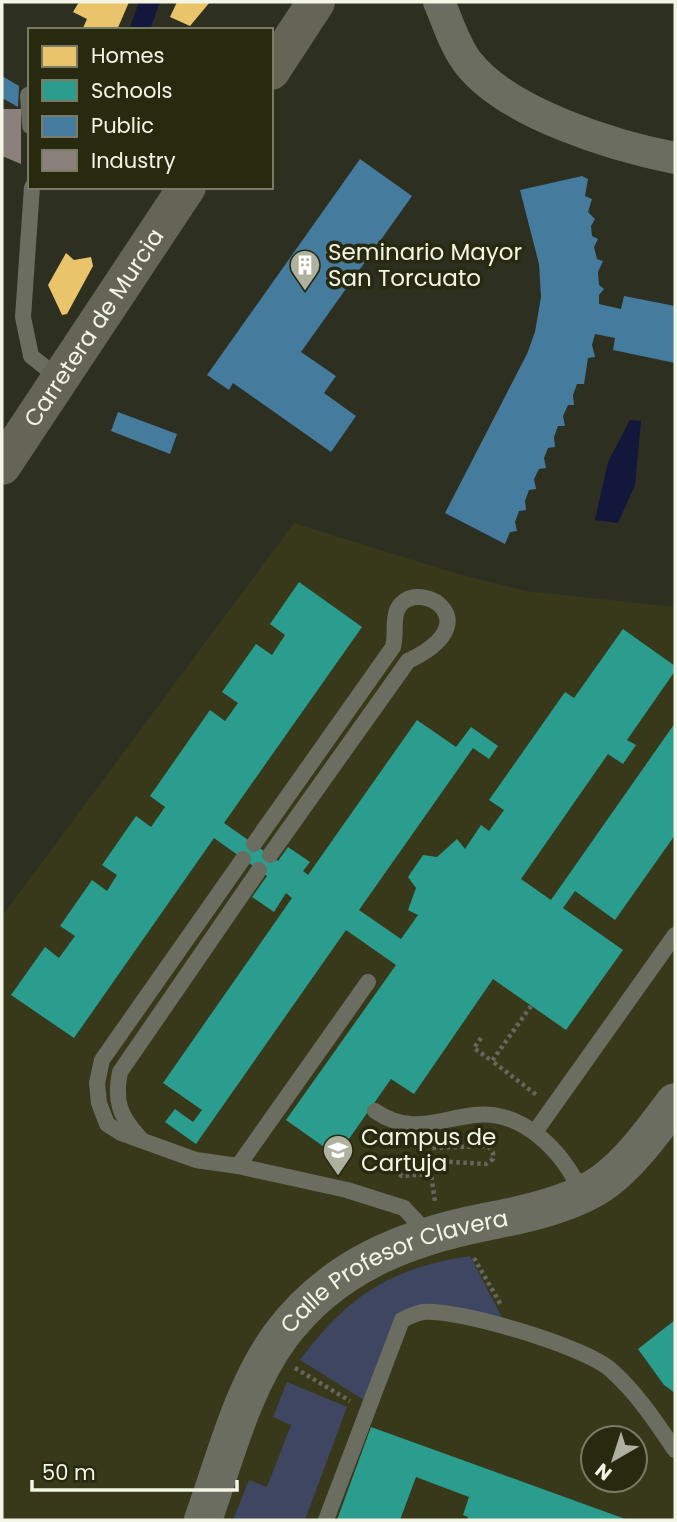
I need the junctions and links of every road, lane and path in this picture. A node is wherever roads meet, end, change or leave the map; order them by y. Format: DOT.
graph roads {
  1 [pos="285,2"];
  2 [pos="316,2"];
  3 [pos="439,2"];
  4 [pos="272,28"];
  5 [pos="273,68"];
  6 [pos="675,158"];
  7 [pos="32,189"];
  8 [pos="186,189"];
  9 [pos="60,379"];
  10 [pos="2,466"];
  11 [pos="254,844"];
  12 [pos="270,855"];
  13 [pos="243,859"];
  14 [pos="259,870"];
  15 [pos="675,935"];
  16 [pos="368,982"];
  17 [pos="531,1006"];
  18 [pos="481,1038"];
  19 [pos="492,1061"];
  20 [pos="542,1099"];
  21 [pos="675,1102"];
  22 [pos="375,1111"];
  23 [pos="536,1132"];
  24 [pos="140,1139"];
  25 [pos="428,1143"];
  26 [pos="238,1166"];
  27 [pos="398,1174"];
  28 [pos="395,1186"];
  29 [pos="582,1192"];
  30 [pos="431,1218"];
  31 [pos="468,1248"];
  32 [pos="516,1331"];
  33 [pos="292,1366"];
  34 [pos="366,1411"];
  35 [pos="675,1450"];
  36 [pos="203,1520"];
  37 [pos="326,1520"];
  1 -- 4 [label="main road"];
  2 -- 5 [label="main road"];
  3 -- 6 [label="street"];
  7 -- 9 [label="lane"];
  8 -- 9 [label="main road, Carretera de Murcia"];
  9 -- 10 [label="main road, Carretera de Murcia"];
  11 -- 12 [label="lane"];
  13 -- 24 [label="lane"];
  14 -- 24 [label="lane"];
  15 -- 23 [label="lane"];
  16 -- 26 [label="lane"];
  17 -- 19 [label="path"];
  18 -- 19 [label="path"];
  19 -- 20 [label="path"];
  21 -- 29 [label="street, Calle Profesor Clavera"];
  22 -- 23 [label="lane"];
  23 -- 29 [label="lane"];
  24 -- 26 [label="lane"];
  25 -- 27 [label="path"];
  26 -- 30 [label="lane"];
  27 -- 28 [label="path"];
  27 -- 30 [label="path"];
  29 -- 30 [label="street, Calle Profesor Clavera"];
  30 -- 36 [label="street, Calle Profesor Clavera"];
  31 -- 32 [label="path"];
  32 -- 34 [label="lane"];
  32 -- 35 [label="lane"];
  33 -- 34 [label="path"];
  34 -- 37 [label="lane"];
}
